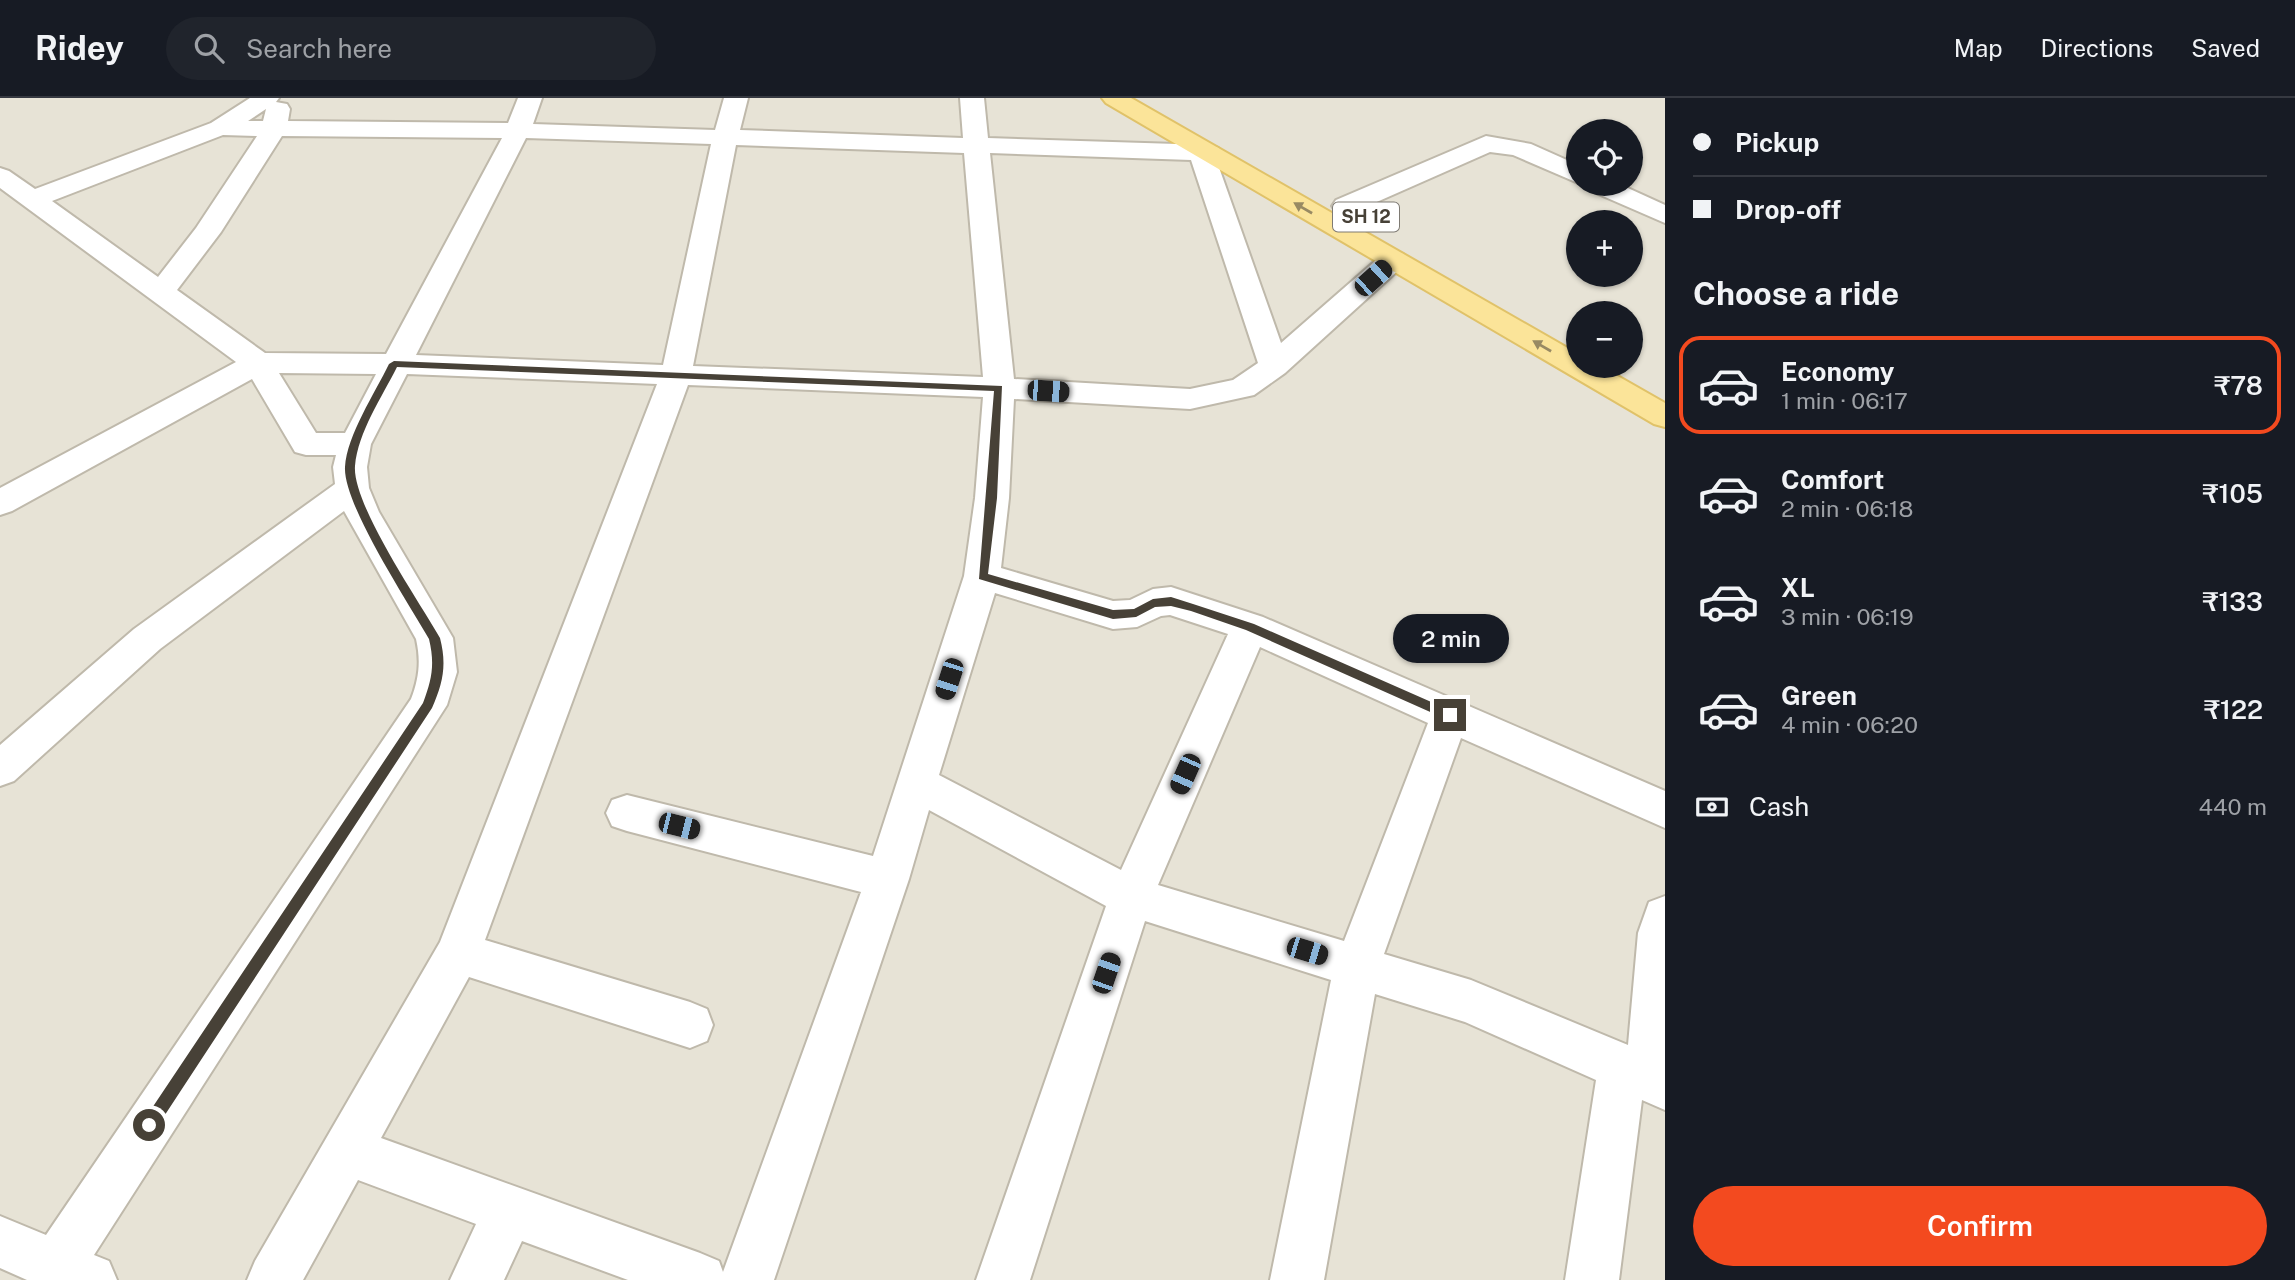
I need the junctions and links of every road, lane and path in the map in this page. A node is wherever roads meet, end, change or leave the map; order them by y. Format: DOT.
graph roads {
  1 [pos="267,98"];
  2 [pos="280,98"];
  3 [pos="530,98"];
  4 [pos="736,98"];
  5 [pos="972,98"];
  6 [pos="1114,98"];
  7 [pos="1152,98"];
  8 [pos="220,128"];
  9 [pos="274,129"];
  10 [pos="518,130"];
  11 [pos="724,139"];
  12 [pos="976,144"];
  13 [pos="1205,153"];
  14 [pos="1566,169"];
  15 [pos="0,176"];
  16 [pos="1624,196"];
  17 [pos="33,199"];
  18 [pos="1345,205"];
  19 [pos="1665,215"];
  20 [pos="1393,260"];
  21 [pos="160,292"];
  22 [pos="1566,332"];
  23 [pos="258,363"];
  24 [pos="394,364"];
  25 [pos="1274,366"];
  26 [pos="676,376"];
  27 [pos="1643,376"];
  28 [pos="999,388"];
  29 [pos="1665,388"];
  30 [pos="1665,417"];
  31 [pos="355,444"];
  32 [pos="352,488"];
  33 [pos="0,503"];
  34 [pos="982,576"];
  35 [pos="1250,627"];
  36 [pos="1450,715"];
  37 [pos="9,747"];
  38 [pos="916,783"];
  39 [pos="1665,810"];
  40 [pos="627,813"];
  41 [pos="887,879"];
  42 [pos="1131,897"];
  43 [pos="1665,916"];
  44 [pos="458,953"];
  45 [pos="1357,966"];
  46 [pos="690,1025"];
  47 [pos="1645,1076"];
  48 [pos="346,1151"];
  49 [pos="509,1211"];
  50 [pos="0,1242"];
  51 [pos="73,1272"];
  52 [pos="1005,1279"];
  53 [pos="274,1280"];
  54 [pos="477,1280"];
  55 [pos="700,1280"];
  56 [pos="747,1280"];
  57 [pos="1297,1280"];
  58 [pos="1592,1280"];
  1 -- 8 [label="street"];
  2 -- 9 [label="street"];
  3 -- 10 [label="street"];
  4 -- 11 [label="street"];
  5 -- 12 [label="street"];
  6 -- 13 [label="main road, SH 12"];
  7 -- 18 [label="main road, SH 12"];
  8 -- 9 [label="street"];
  8 -- 17 [label="street"];
  9 -- 10 [label="street"];
  9 -- 21 [label="street"];
  10 -- 11 [label="street"];
  10 -- 24 [label="street"];
  11 -- 12 [label="street"];
  11 -- 26 [label="street"];
  12 -- 13 [label="street"];
  12 -- 28 [label="street"];
  20 -- 13 [label="main road, SH 12, one-way"];
  13 -- 25 [label="street"];
  14 -- 18 [label="street"];
  15 -- 17 [label="street"];
  16 -- 19 [label="street"];
  17 -- 21 [label="street"];
  18 -- 22 [label="main road, SH 12"];
  20 -- 25 [label="street"];
  30 -- 20 [label="main road, SH 12, one-way"];
  21 -- 23 [label="street"];
  23 -- 24 [label="street"];
  23 -- 31 [label="street"];
  23 -- 33 [label="street"];
  24 -- 26 [label="street"];
  24 -- 31 [label="street"];
  25 -- 28 [label="street"];
  26 -- 28 [label="street"];
  26 -- 44 [label="street"];
  27 -- 29 [label="main road"];
  28 -- 34 [label="street"];
  31 -- 32 [label="street"];
  32 -- 37 [label="street"];
  32 -- 51 [label="street"];
  34 -- 35 [label="street"];
  34 -- 38 [label="street"];
  35 -- 36 [label="street"];
  35 -- 42 [label="street"];
  36 -- 39 [label="street"];
  36 -- 45 [label="street"];
  38 -- 41 [label="street"];
  38 -- 42 [label="street"];
  40 -- 41 [label="street"];
  41 -- 56 [label="street"];
  42 -- 45 [label="street"];
  42 -- 52 [label="street"];
  43 -- 47 [label="street"];
  44 -- 46 [label="street"];
  44 -- 48 [label="street"];
  45 -- 47 [label="street"];
  45 -- 57 [label="street"];
  47 -- 58 [label="street"];
  48 -- 49 [label="street"];
  48 -- 53 [label="street"];
  49 -- 54 [label="street"];
  49 -- 55 [label="street"];
  50 -- 51 [label="street"];
}
